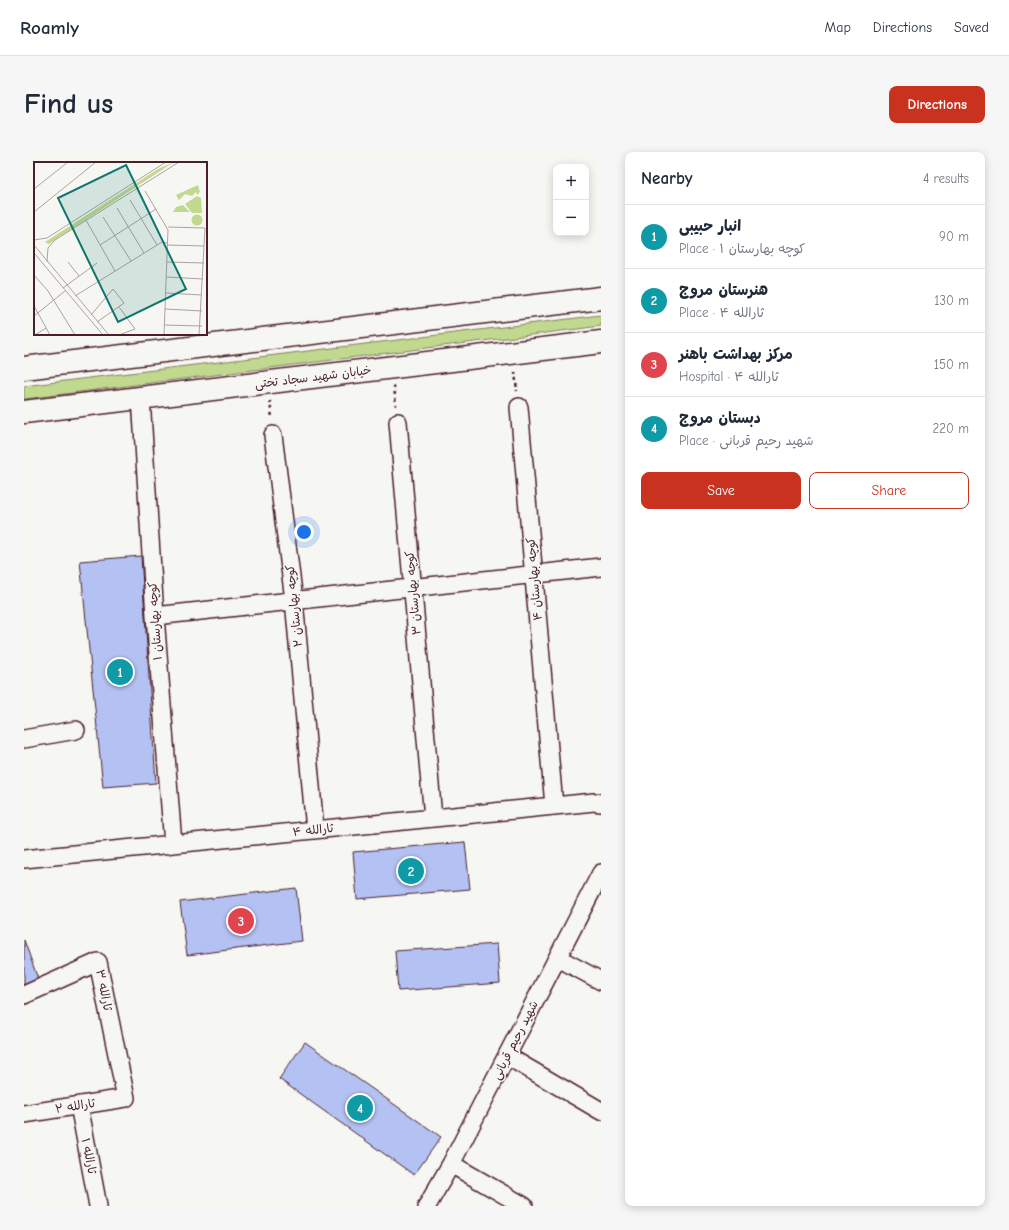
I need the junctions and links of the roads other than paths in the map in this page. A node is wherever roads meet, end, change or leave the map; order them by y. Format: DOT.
graph roads {
  1 [pos="601,298"];
  2 [pos="601,342"];
  3 [pos="24,368"];
  4 [pos="140,398"];
  5 [pos="519,407"];
  6 [pos="24,412"];
  7 [pos="398,422"];
  8 [pos="273,435"];
  9 [pos="601,567"];
  10 [pos="534,574"];
  11 [pos="412,588"];
  12 [pos="294,600"];
  13 [pos="155,616"];
  14 [pos="76,730"];
  15 [pos="24,739"];
  16 [pos="601,803"];
  17 [pos="554,806"];
  18 [pos="433,818"];
  19 [pos="314,830"];
  20 [pos="173,844"];
  21 [pos="24,860"];
  22 [pos="601,873"];
  23 [pos="558,958"];
  24 [pos="601,981"];
  25 [pos="24,995"];
  26 [pos="507,1056"];
  27 [pos="126,1098"];
  28 [pos="79,1105"];
  29 [pos="601,1110"];
  30 [pos="24,1114"];
  31 [pos="451,1164"];
  32 [pos="98,1206"];
  33 [pos="427,1206"];
  34 [pos="524,1206"];
  1 -- 3 [label="main road"];
  2 -- 4 [label="main road, خیابان شهید سجاد تختی"];
  4 -- 6 [label="main road, خیابان شهید سجاد تختی"];
  4 -- 13 [label="street, کوچه بهارستان ۱"];
  5 -- 10 [label="street, کوچه بهارستان ۴"];
  7 -- 11 [label="street, کوچه بهارستان ۳"];
  8 -- 12 [label="street, کوچه بهارستان ۲"];
  9 -- 10 [label="street"];
  10 -- 11 [label="street"];
  10 -- 17 [label="street, کوچه بهارستان ۴"];
  11 -- 12 [label="street"];
  11 -- 18 [label="street, کوچه بهارستان ۳"];
  12 -- 13 [label="street"];
  12 -- 19 [label="street, کوچه بهارستان ۲"];
  13 -- 20 [label="street, کوچه بهارستان ۱"];
  14 -- 15 [label="street"];
  16 -- 17 [label="street, ثارالله ۴"];
  17 -- 18 [label="street, ثارالله ۴"];
  18 -- 19 [label="street, ثارالله ۴"];
  19 -- 20 [label="street, ثارالله ۴"];
  20 -- 21 [label="street, ثارالله ۴"];
  22 -- 23 [label="street, شهید رحیم قربانی"];
  23 -- 24 [label="street"];
  23 -- 26 [label="street, شهید رحیم قربانی"];
  25 -- 27 [label="street, ثارالله ۳"];
  26 -- 29 [label="street"];
  26 -- 31 [label="street, شهید رحیم قربانی"];
  27 -- 28 [label="street, ثارالله ۲"];
  28 -- 30 [label="street, ثارالله ۲"];
  28 -- 32 [label="street, ثارالله ۱"];
  31 -- 33 [label="street, شهید رحیم قربانی"];
  31 -- 34 [label="street"];
}
